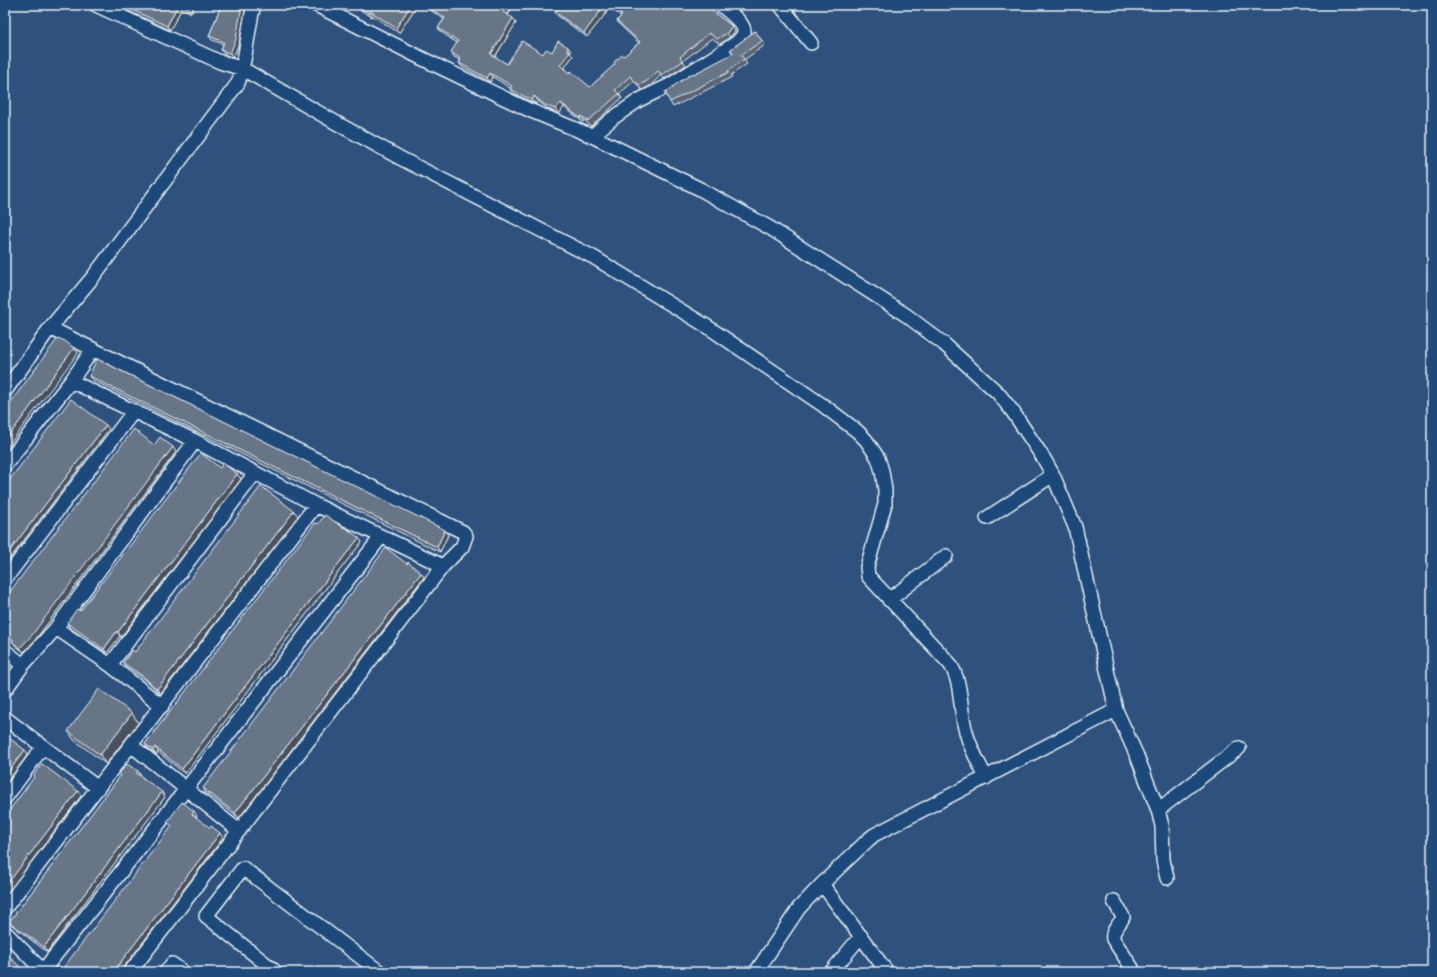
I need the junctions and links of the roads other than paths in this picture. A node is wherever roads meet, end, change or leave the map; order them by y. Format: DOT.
graph roads {
  1 [pos="96,5"];
  2 [pos="254,5"];
  3 [pos="316,5"];
  4 [pos="721,5"];
  5 [pos="780,5"];
  6 [pos="811,43"];
  7 [pos="243,69"];
  8 [pos="592,136"];
  9 [pos="50,328"];
  10 [pos="93,349"];
  11 [pos="71,381"];
  12 [pos="5,391"];
  13 [pos="134,411"];
  14 [pos="195,441"];
  15 [pos="5,464"];
  16 [pos="255,473"];
  17 [pos="1053,474"];
  18 [pos="316,505"];
  19 [pos="987,518"];
  20 [pos="381,537"];
  21 [pos="946,556"];
  22 [pos="443,566"];
  23 [pos="5,579"];
  24 [pos="889,600"];
  25 [pos="56,628"];
  26 [pos="5,651"];
  27 [pos="23,665"];
  28 [pos="110,666"];
  29 [pos="5,690"];
  30 [pos="162,706"];
  31 [pos="1116,710"];
  32 [pos="5,718"];
  33 [pos="130,745"];
  34 [pos="43,747"];
  35 [pos="1239,748"];
  36 [pos="986,778"];
  37 [pos="98,788"];
  38 [pos="186,789"];
  39 [pos="5,798"];
  40 [pos="1158,810"];
  41 [pos="239,831"];
  42 [pos="1168,878"];
  43 [pos="822,884"];
  44 [pos="1114,901"];
  45 [pos="5,908"];
  46 [pos="5,932"];
  47 [pos="861,936"];
  48 [pos="42,971"];
  49 [pos="130,972"];
  50 [pos="166,972"];
  51 [pos="183,972"];
  52 [pos="276,972"];
  53 [pos="380,972"];
  54 [pos="756,972"];
  55 [pos="831,972"];
  56 [pos="887,972"];
  57 [pos="1133,972"];
  1 -- 7 [label="street"];
  2 -- 7 [label="street"];
  3 -- 8 [label="street"];
  4 -- 8 [label="street"];
  5 -- 6 [label="street"];
  7 -- 9 [label="street"];
  7 -- 24 [label="street"];
  8 -- 17 [label="street"];
  9 -- 10 [label="street"];
  9 -- 12 [label="street"];
  10 -- 11 [label="street"];
  10 -- 22 [label="street"];
  11 -- 13 [label="street"];
  11 -- 15 [label="street"];
  13 -- 14 [label="street"];
  13 -- 23 [label="street"];
  14 -- 16 [label="street"];
  14 -- 25 [label="street"];
  16 -- 18 [label="street"];
  16 -- 28 [label="street"];
  17 -- 19 [label="street"];
  17 -- 31 [label="street"];
  18 -- 20 [label="street"];
  18 -- 30 [label="street"];
  20 -- 22 [label="street"];
  20 -- 38 [label="street"];
  21 -- 24 [label="street"];
  22 -- 41 [label="street"];
  24 -- 36 [label="street"];
  25 -- 27 [label="street"];
  25 -- 28 [label="street"];
  26 -- 27 [label="street"];
  27 -- 29 [label="street"];
  28 -- 30 [label="street"];
  30 -- 33 [label="street"];
  31 -- 36 [label="street"];
  31 -- 40 [label="street"];
  32 -- 34 [label="street"];
  33 -- 37 [label="street"];
  33 -- 38 [label="street"];
  34 -- 37 [label="street"];
  34 -- 39 [label="street"];
  35 -- 40 [label="street"];
  36 -- 43 [label="street"];
  37 -- 45 [label="street"];
  38 -- 41 [label="street"];
  38 -- 48 [label="street"];
  40 -- 42 [label="street"];
  41 -- 49 [label="street"];
  43 -- 47 [label="street"];
  43 -- 54 [label="street"];
  44 -- 57 [label="street"];
  46 -- 48 [label="street"];
  47 -- 55 [label="street"];
  47 -- 56 [label="street"];
  50 -- 51 [label="street"];
  52 -- 53 [label="street"];
}
